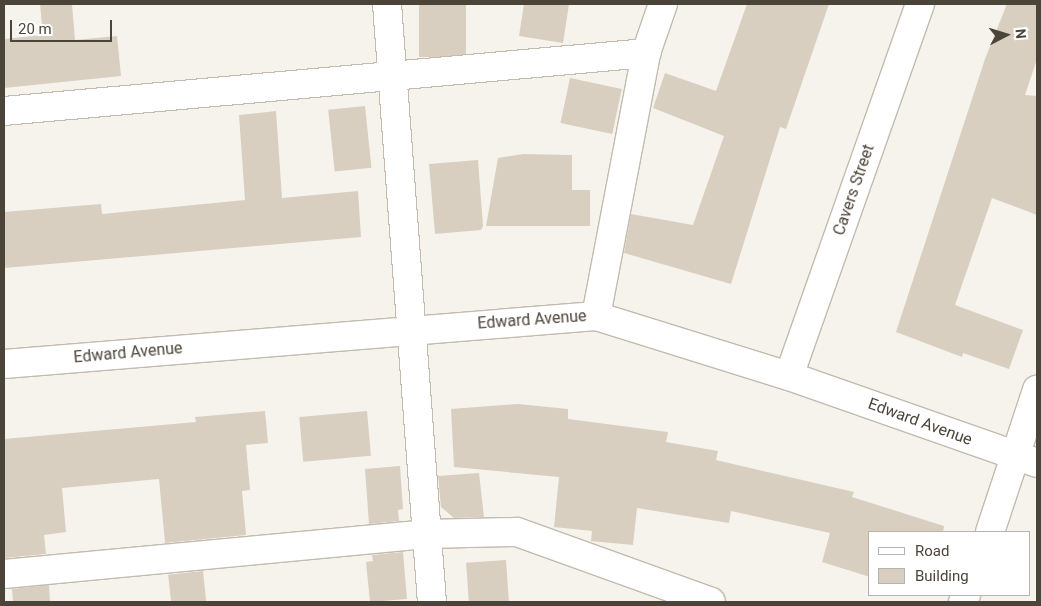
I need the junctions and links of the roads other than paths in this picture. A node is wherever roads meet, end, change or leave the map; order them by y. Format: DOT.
graph roads {
  1 [pos="387,4"];
  2 [pos="663,4"];
  3 [pos="920,4"];
  4 [pos="646,53"];
  5 [pos="392,77"];
  6 [pos="4,111"];
  7 [pos="596,316"];
  8 [pos="412,328"];
  9 [pos="4,364"];
  10 [pos="790,376"];
  11 [pos="1037,390"];
  12 [pos="1027,460"];
  13 [pos="991,531"];
  14 [pos="426,534"];
  15 [pos="4,574"];
  16 [pos="432,602"];
  17 [pos="711,602"];
  1 -- 5 [label="street"];
  2 -- 4 [label="street"];
  3 -- 10 [label="street, Cavers Street"];
  4 -- 5 [label="street"];
  4 -- 7 [label="street"];
  5 -- 6 [label="street"];
  5 -- 8 [label="street"];
  7 -- 8 [label="street, Edward Avenue"];
  7 -- 10 [label="street, Edward Avenue"];
  8 -- 9 [label="street, Edward Avenue"];
  8 -- 14 [label="street"];
  10 -- 12 [label="street, Edward Avenue"];
  11 -- 12 [label="street"];
  12 -- 13 [label="street"];
  14 -- 15 [label="street"];
  14 -- 16 [label="street"];
  14 -- 17 [label="street"];
}
